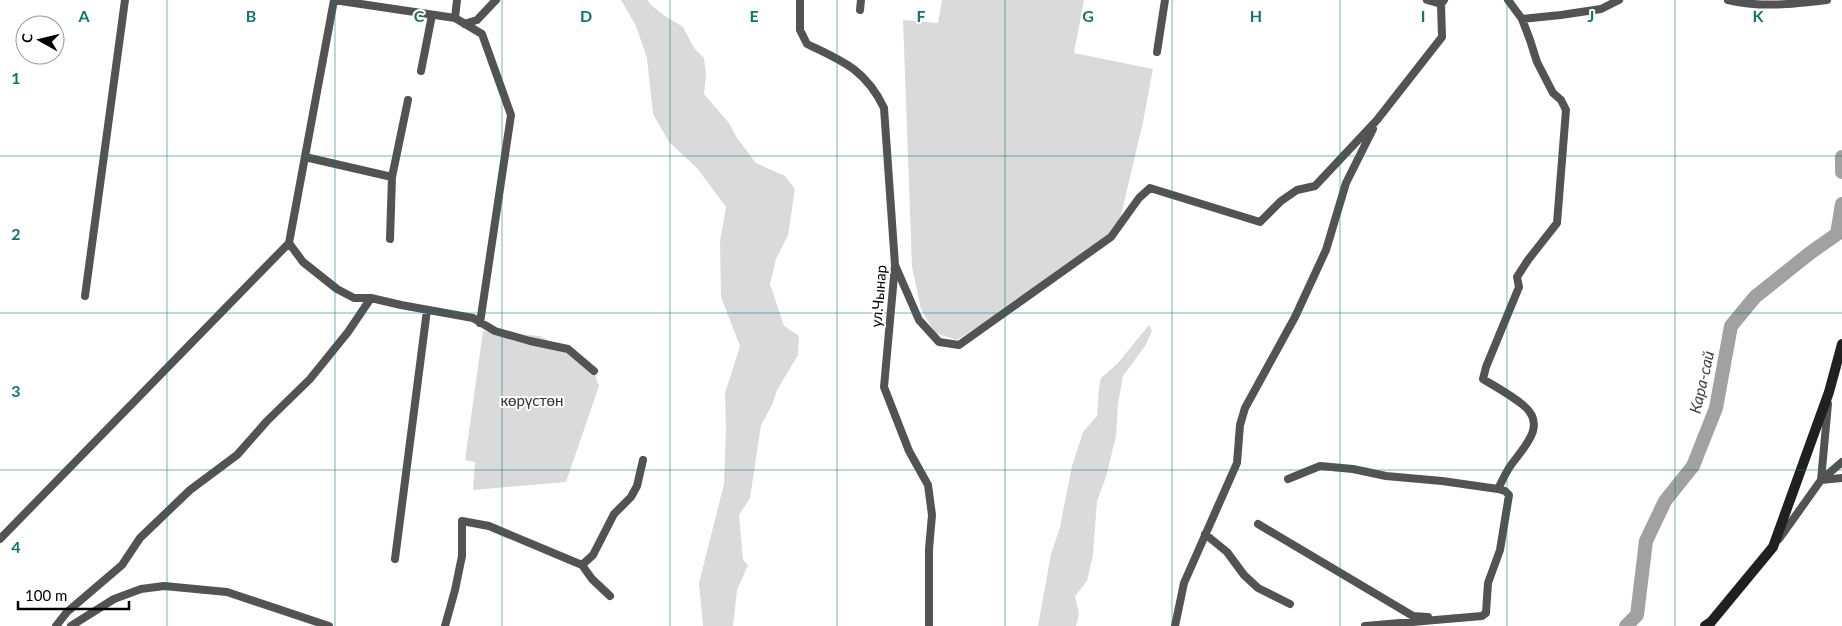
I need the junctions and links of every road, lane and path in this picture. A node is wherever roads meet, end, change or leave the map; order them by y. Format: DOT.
graph roads {
  1 [pos="125,0"];
  2 [pos="334,0"];
  3 [pos="457,0"];
  4 [pos="496,0"];
  5 [pos="800,0"];
  6 [pos="861,0"];
  7 [pos="1165,0"];
  8 [pos="1428,0"];
  9 [pos="1508,0"];
  10 [pos="1619,0"];
  11 [pos="1728,0"];
  12 [pos="1827,0"];
  13 [pos="1443,2"];
  14 [pos="860,10"];
  15 [pos="432,15"];
  16 [pos="455,18"];
  17 [pos="1522,19"];
  18 [pos="464,24"];
  19 [pos="1157,52"];
  20 [pos="421,71"];
  21 [pos="408,100"];
  22 [pos="1377,120"];
  23 [pos="305,157"];
  24 [pos="392,177"];
  25 [pos="390,239"];
  26 [pos="289,243"];
  27 [pos="895,265"];
  28 [pos="85,296"];
  29 [pos="371,298"];
  30 [pos="427,310"];
  31 [pos="480,323"];
  32 [pos="1842,344"];
  33 [pos="594,371"];
  34 [pos="1829,392"];
  35 [pos="644,460"];
  36 [pos="1842,462"];
  37 [pos="1842,478"];
  38 [pos="1288,479"];
  39 [pos="1821,480"];
  40 [pos="1498,489"];
  41 [pos="1258,524"];
  42 [pos="1205,534"];
  43 [pos="0,538"];
  44 [pos="1774,547"];
  45 [pos="395,559"];
  46 [pos="582,565"];
  47 [pos="610,596"];
  48 [pos="1290,604"];
  49 [pos="1482,616"];
  50 [pos="56,626"];
  51 [pos="72,626"];
  52 [pos="329,626"];
  53 [pos="445,626"];
  54 [pos="929,626"];
  55 [pos="1176,626"];
  56 [pos="1365,626"];
  57 [pos="1705,626"];
  1 -- 28 [label="street"];
  2 -- 15 [label="street"];
  2 -- 23 [label="street"];
  3 -- 16 [label="street"];
  4 -- 18 [label="street"];
  5 -- 27 [label="street, ул.Чынар"];
  6 -- 14 [label="street"];
  7 -- 19 [label="street"];
  8 -- 13 [label="street"];
  9 -- 17 [label="street"];
  10 -- 17 [label="street"];
  11 -- 12 [label="street"];
  13 -- 22 [label="street"];
  15 -- 16 [label="street"];
  15 -- 20 [label="street"];
  16 -- 18 [label="street"];
  17 -- 40 [label="street"];
  18 -- 31 [label="street"];
  21 -- 24 [label="street"];
  22 -- 27 [label="street"];
  22 -- 42 [label="street"];
  23 -- 24 [label="street"];
  23 -- 26 [label="street"];
  24 -- 25 [label="street"];
  26 -- 29 [label="street"];
  26 -- 43 [label="street"];
  27 -- 54 [label="street, ул.Чынар"];
  29 -- 30 [label="street"];
  29 -- 50 [label="street"];
  30 -- 31 [label="street"];
  30 -- 45 [label="street"];
  31 -- 33 [label="street"];
  32 -- 34 [label="main road"];
  34 -- 39 [label="street"];
  34 -- 44 [label="main road"];
  35 -- 46 [label="street"];
  36 -- 39 [label="street"];
  37 -- 39 [label="street"];
  38 -- 40 [label="street"];
  39 -- 44 [label="street"];
  40 -- 49 [label="street"];
  41 -- 49 [label="street"];
  42 -- 48 [label="street"];
  42 -- 55 [label="street"];
  44 -- 57 [label="main road"];
  46 -- 47 [label="street"];
  46 -- 53 [label="street"];
  49 -- 56 [label="street"];
  51 -- 52 [label="street"];
}
